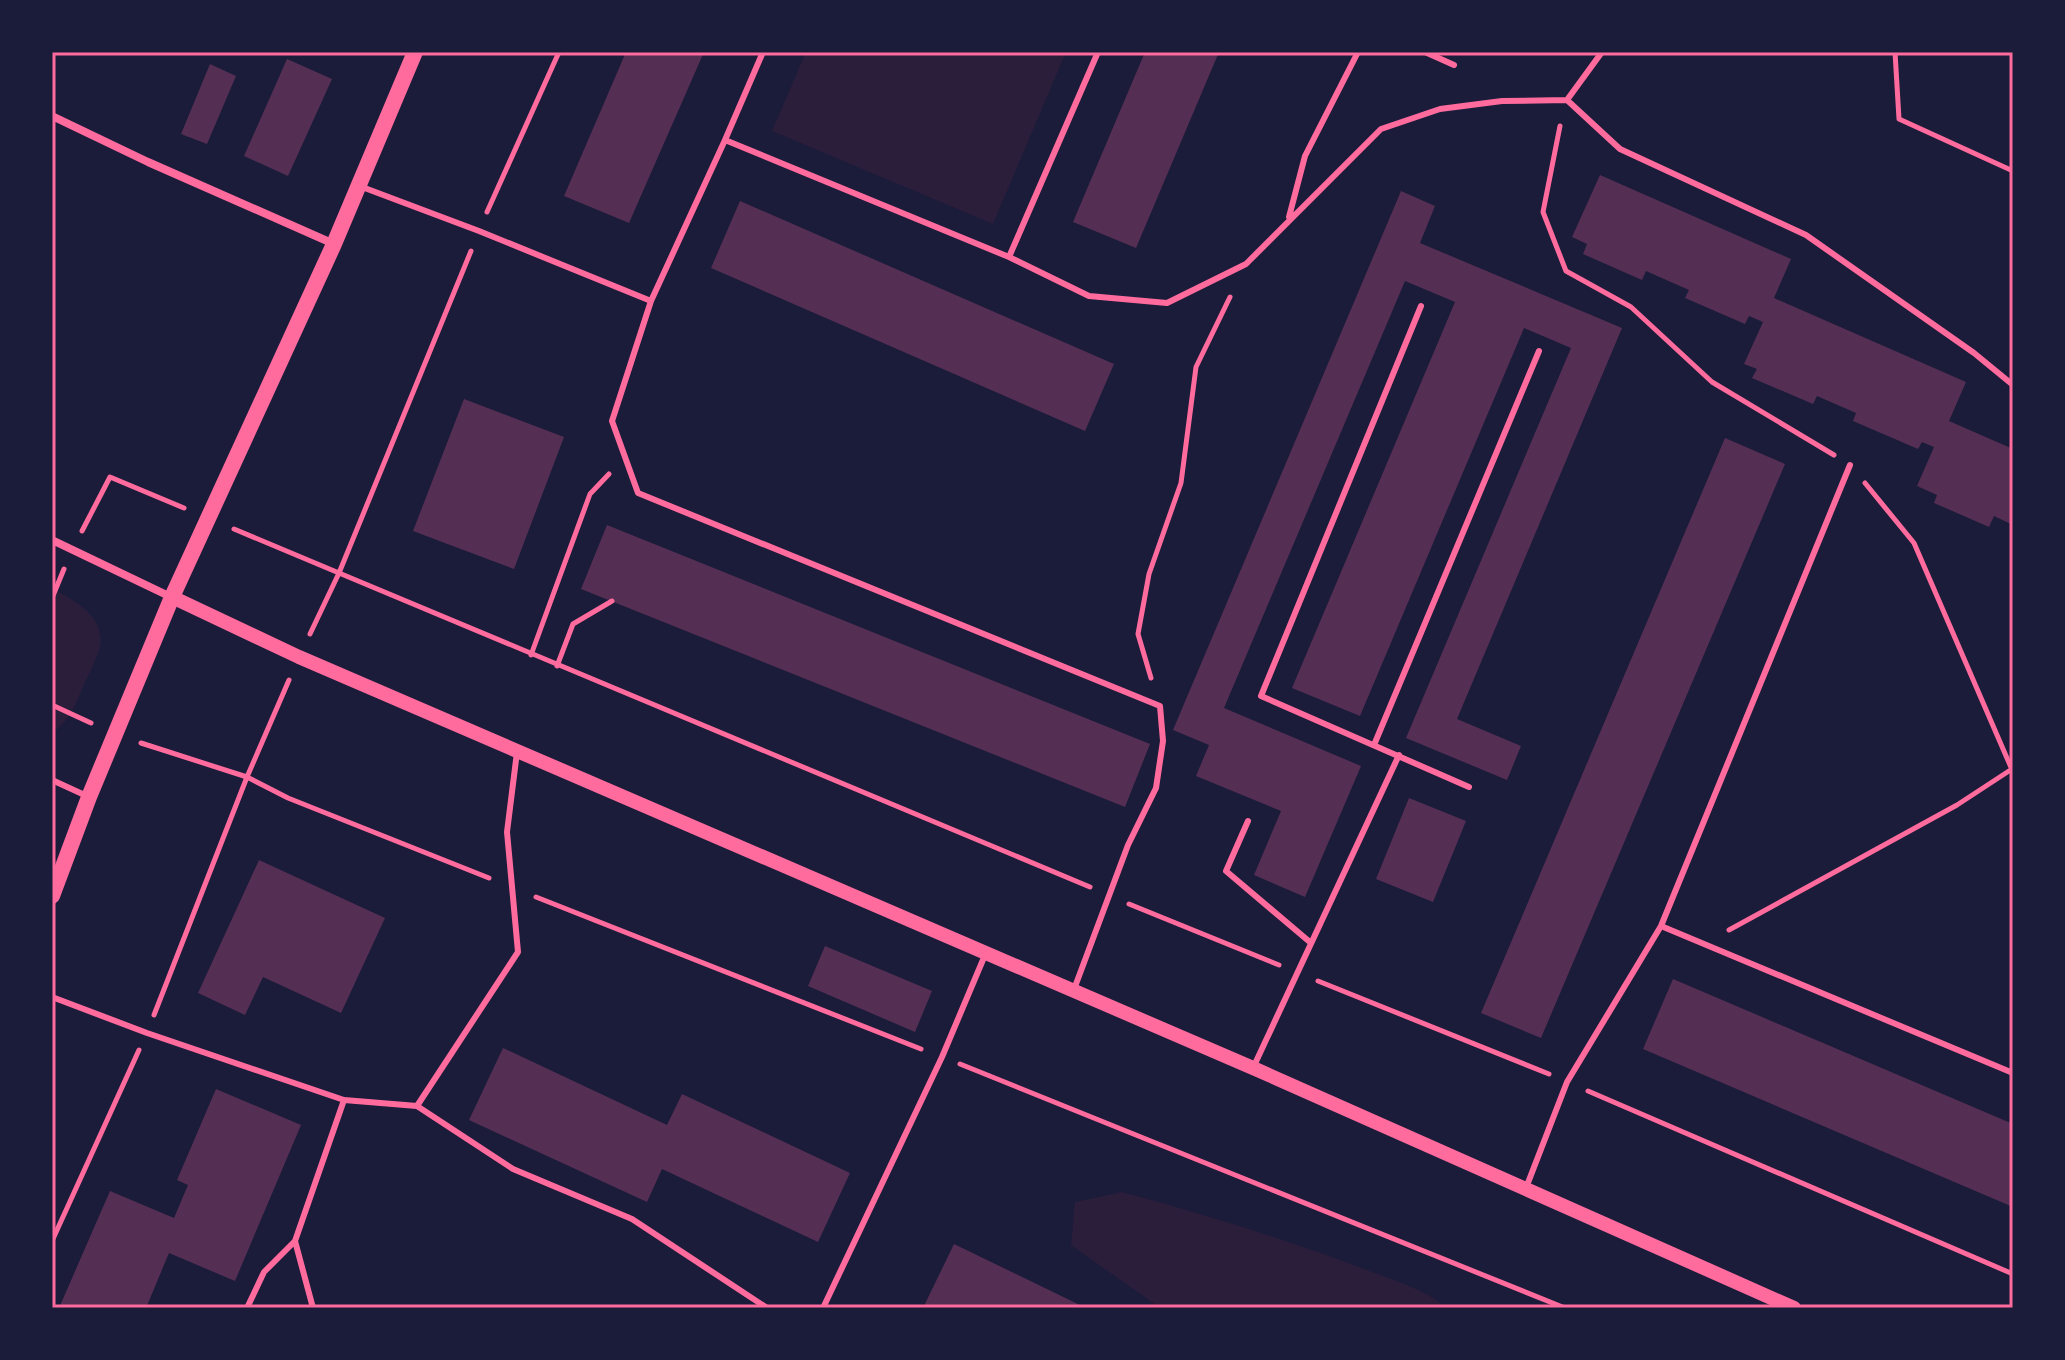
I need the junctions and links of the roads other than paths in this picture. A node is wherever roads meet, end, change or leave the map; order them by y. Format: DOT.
graph roads {
  1 [pos="415,52"];
  2 [pos="763,52"];
  3 [pos="1098,52"];
  4 [pos="1358,52"];
  5 [pos="1425,52"];
  6 [pos="1602,52"];
  7 [pos="1454,65"];
  8 [pos="1567,100"];
  9 [pos="52,116"];
  10 [pos="725,140"];
  11 [pos="358,186"];
  12 [pos="1288,221"];
  13 [pos="334,244"];
  14 [pos="1009,257"];
  15 [pos="651,301"];
  16 [pos="1421,306"];
  17 [pos="1539,351"];
  18 [pos="2013,385"];
  19 [pos="1850,465"];
  20 [pos="52,540"];
  21 [pos="172,597"];
  22 [pos="1374,745"];
  23 [pos="517,752"];
  24 [pos="1399,755"];
  25 [pos="52,780"];
  26 [pos="1469,787"];
  27 [pos="89,797"];
  28 [pos="1248,821"];
  29 [pos="52,896"];
  30 [pos="1661,926"];
  31 [pos="1311,943"];
  32 [pos="985,953"];
  33 [pos="1073,992"];
  34 [pos="52,997"];
  35 [pos="1253,1068"];
  36 [pos="2013,1073"];
  37 [pos="344,1100"];
  38 [pos="417,1106"];
  39 [pos="1526,1188"];
  40 [pos="295,1241"];
  41 [pos="247,1308"];
  42 [pos="313,1308"];
  43 [pos="767,1308"];
  44 [pos="823,1308"];
  45 [pos="1794,1308"];
  1 -- 11 [label="main road"];
  2 -- 10 [label="lane"];
  3 -- 14 [label="lane"];
  4 -- 12 [label="lane"];
  5 -- 7 [label="lane"];
  6 -- 8 [label="lane"];
  8 -- 12 [label="lane"];
  8 -- 18 [label="lane"];
  9 -- 13 [label="street"];
  10 -- 14 [label="lane"];
  10 -- 15 [label="lane"];
  11 -- 13 [label="main road"];
  11 -- 15 [label="lane"];
  12 -- 14 [label="lane"];
  13 -- 21 [label="main road"];
  15 -- 33 [label="lane"];
  16 -- 22 [label="lane"];
  17 -- 22 [label="lane"];
  19 -- 30 [label="lane"];
  20 -- 21 [label="street"];
  21 -- 23 [label="street"];
  21 -- 27 [label="main road"];
  22 -- 24 [label="lane"];
  23 -- 32 [label="street"];
  23 -- 38 [label="lane"];
  24 -- 26 [label="lane"];
  24 -- 31 [label="lane"];
  25 -- 27 [label="lane"];
  27 -- 29 [label="main road"];
  28 -- 31 [label="lane"];
  30 -- 36 [label="lane"];
  30 -- 39 [label="lane"];
  31 -- 35 [label="lane"];
  32 -- 33 [label="street"];
  32 -- 44 [label="lane"];
  33 -- 35 [label="street"];
  34 -- 37 [label="lane"];
  35 -- 39 [label="street"];
  37 -- 38 [label="lane"];
  37 -- 40 [label="lane"];
  38 -- 43 [label="lane"];
  39 -- 45 [label="street"];
  40 -- 41 [label="lane"];
  40 -- 42 [label="lane"];
}
